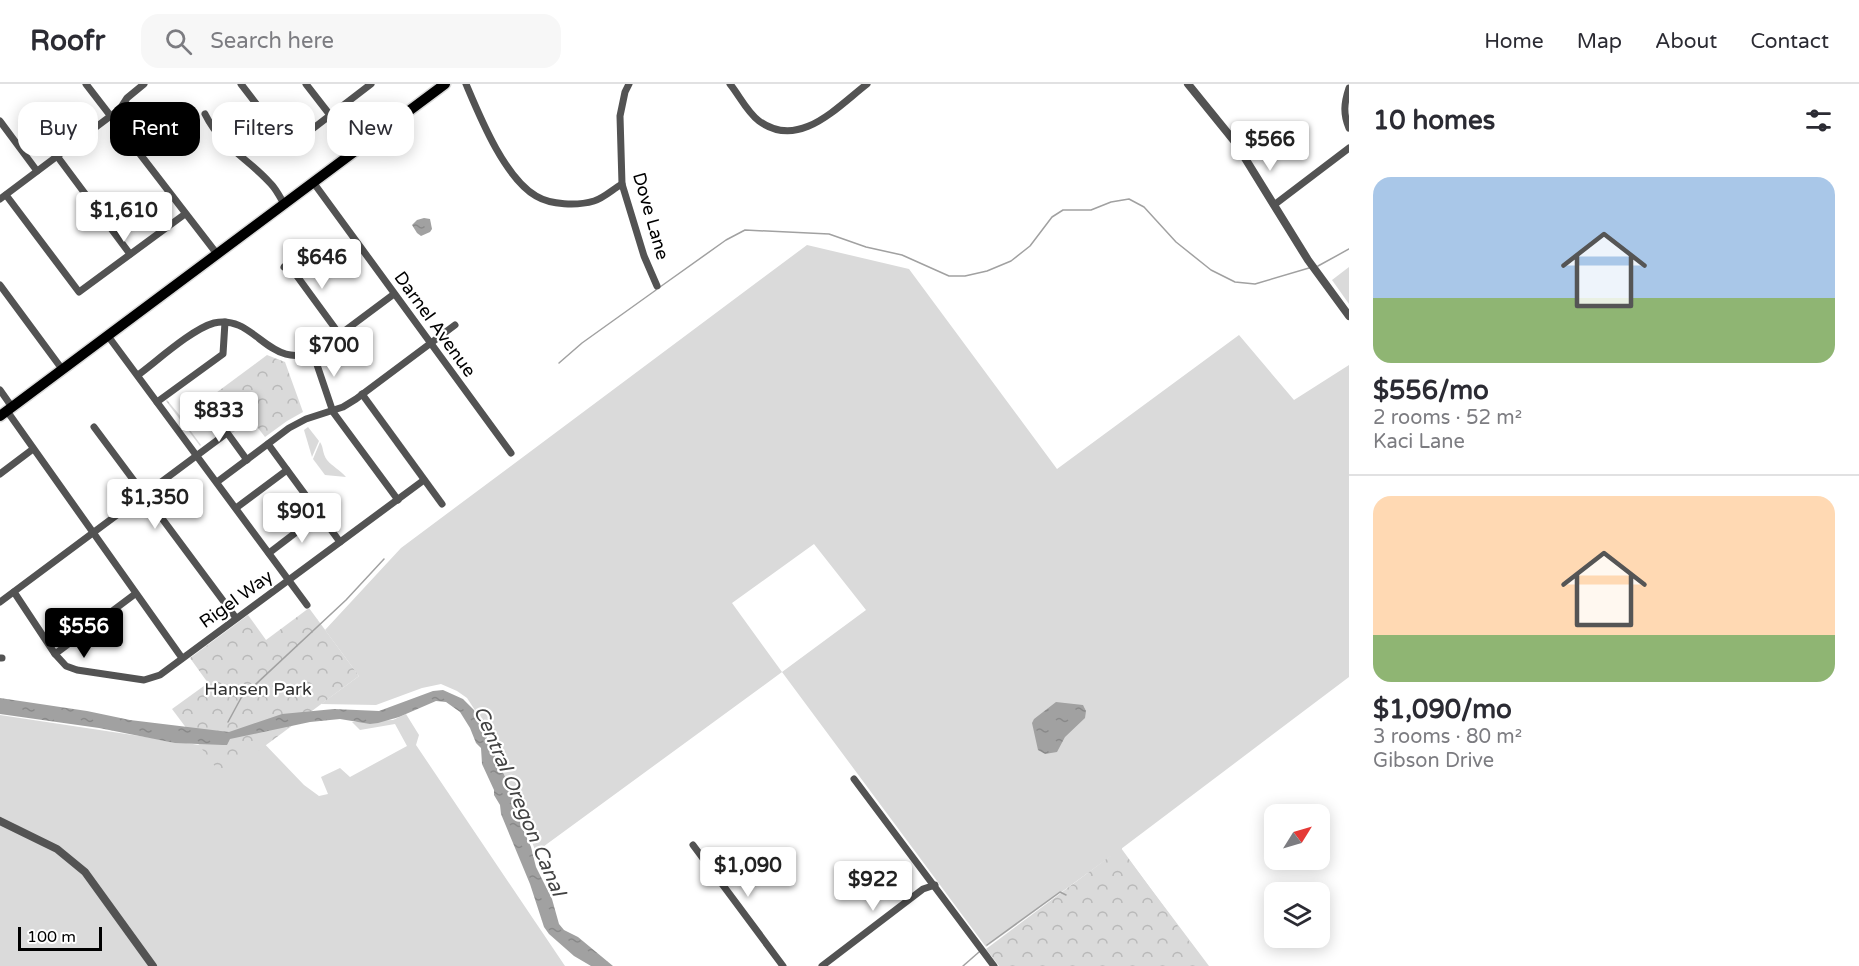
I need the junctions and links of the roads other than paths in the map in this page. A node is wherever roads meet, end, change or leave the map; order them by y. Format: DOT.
graph roads {
  1 [pos="86,84"];
  2 [pos="144,84"];
  3 [pos="241,84"];
  4 [pos="306,84"];
  5 [pos="371,84"];
  6 [pos="446,84"];
  7 [pos="466,84"];
  8 [pos="629,84"];
  9 [pos="730,84"];
  10 [pos="867,84"];
  11 [pos="1188,84"];
  12 [pos="1349,88"];
  13 [pos="124,102"];
  14 [pos="347,102"];
  15 [pos="327,111"];
  16 [pos="205,114"];
  17 [pos="110,116"];
  18 [pos="327,117"];
  19 [pos="0,121"];
  20 [pos="98,125"];
  21 [pos="1349,128"];
  22 [pos="1349,148"];
  23 [pos="57,156"];
  24 [pos="141,156"];
  25 [pos="37,171"];
  26 [pos="313,182"];
  27 [pos="622,184"];
  28 [pos="3,197"];
  29 [pos="284,204"];
  30 [pos="1274,205"];
  31 [pos="185,214"];
  32 [pos="130,254"];
  33 [pos="217,254"];
  34 [pos="284,267"];
  35 [pos="0,285"];
  36 [pos="657,285"];
  37 [pos="394,294"];
  38 [pos="1349,316"];
  39 [pos="225,322"];
  40 [pos="455,325"];
  41 [pos="340,335"];
  42 [pos="108,336"];
  43 [pos="430,344"];
  44 [pos="313,353"];
  45 [pos="62,369"];
  46 [pos="138,375"];
  47 [pos="0,390"];
  48 [pos="362,394"];
  49 [pos="157,402"];
  50 [pos="6,412"];
  51 [pos="212,412"];
  52 [pos="333,412"];
  53 [pos="94,427"];
  54 [pos="227,433"];
  55 [pos="268,444"];
  56 [pos="33,449"];
  57 [pos="511,453"];
  58 [pos="197,456"];
  59 [pos="247,460"];
  60 [pos="287,470"];
  61 [pos="0,474"];
  62 [pos="424,480"];
  63 [pos="217,482"];
  64 [pos="144,494"];
  65 [pos="398,500"];
  66 [pos="442,504"];
  67 [pos="236,508"];
  68 [pos="320,514"];
  69 [pos="92,534"];
  70 [pos="340,542"];
  71 [pos="269,553"];
  72 [pos="288,580"];
  73 [pos="14,592"];
  74 [pos="135,594"];
  75 [pos="0,602"];
  76 [pos="307,605"];
  77 [pos="236,618"];
  78 [pos="55,654"];
  79 [pos="182,658"];
  80 [pos="854,779"];
  81 [pos="0,820"];
  82 [pos="693,845"];
  83 [pos="935,885"];
  84 [pos="153,966"];
  85 [pos="783,966"];
  86 [pos="822,966"];
  87 [pos="994,966"];
  1 -- 17 [label="street"];
  2 -- 13 [label="street"];
  3 -- 18 [label="street"];
  4 -- 15 [label="street"];
  5 -- 14 [label="street"];
  6 -- 26 [label="main road"];
  7 -- 27 [label="street"];
  8 -- 27 [label="street, Dove Lane"];
  9 -- 10 [label="street"];
  11 -- 30 [label="street"];
  12 -- 21 [label="street"];
  16 -- 29 [label="street"];
  17 -- 20 [label="street"];
  19 -- 25 [label="street"];
  22 -- 30 [label="street"];
  23 -- 25 [label="street"];
  23 -- 32 [label="street"];
  24 -- 31 [label="street"];
  25 -- 28 [label="street"];
  26 -- 29 [label="main road"];
  26 -- 37 [label="street, Darnel Avenue"];
  27 -- 36 [label="street, Dove Lane"];
  28 -- 32 [label="street"];
  29 -- 33 [label="main road"];
  30 -- 38 [label="street"];
  31 -- 32 [label="street"];
  31 -- 33 [label="street"];
  33 -- 42 [label="main road"];
  34 -- 41 [label="street"];
  35 -- 45 [label="street"];
  37 -- 41 [label="street"];
  37 -- 43 [label="street, Darnel Avenue"];
  39 -- 44 [label="street"];
  39 -- 46 [label="street"];
  39 -- 49 [label="street"];
  40 -- 43 [label="street"];
  41 -- 44 [label="street"];
  42 -- 45 [label="main road"];
  42 -- 46 [label="street"];
  43 -- 48 [label="street"];
  43 -- 57 [label="street, Darnel Avenue"];
  44 -- 52 [label="street"];
  45 -- 50 [label="main road"];
  46 -- 49 [label="street"];
  47 -- 50 [label="street"];
  48 -- 52 [label="street"];
  48 -- 62 [label="street"];
  49 -- 58 [label="street"];
  50 -- 56 [label="street"];
  51 -- 54 [label="street"];
  52 -- 55 [label="street"];
  52 -- 65 [label="street"];
  53 -- 64 [label="street"];
  54 -- 58 [label="street"];
  54 -- 59 [label="street"];
  55 -- 59 [label="street"];
  55 -- 60 [label="street"];
  56 -- 61 [label="street"];
  56 -- 69 [label="street"];
  58 -- 63 [label="street"];
  58 -- 64 [label="street"];
  59 -- 63 [label="street"];
  60 -- 67 [label="street"];
  60 -- 68 [label="street"];
  62 -- 65 [label="street, Rigel Way"];
  62 -- 66 [label="street"];
  63 -- 67 [label="street"];
  64 -- 69 [label="street"];
  64 -- 77 [label="street"];
  65 -- 70 [label="street, Rigel Way"];
  67 -- 71 [label="street"];
  68 -- 70 [label="street"];
  68 -- 71 [label="street"];
  69 -- 73 [label="street"];
  69 -- 74 [label="street"];
  70 -- 72 [label="street, Rigel Way"];
  71 -- 72 [label="street"];
  72 -- 76 [label="street"];
  72 -- 77 [label="street, Rigel Way"];
  73 -- 75 [label="street"];
  73 -- 78 [label="street"];
  74 -- 78 [label="street"];
  74 -- 79 [label="street"];
  77 -- 79 [label="street, Rigel Way"];
  78 -- 79 [label="street, Rigel Way"];
  80 -- 83 [label="street"];
  81 -- 84 [label="street"];
  82 -- 85 [label="street"];
  83 -- 86 [label="street"];
  83 -- 87 [label="street"];
}
